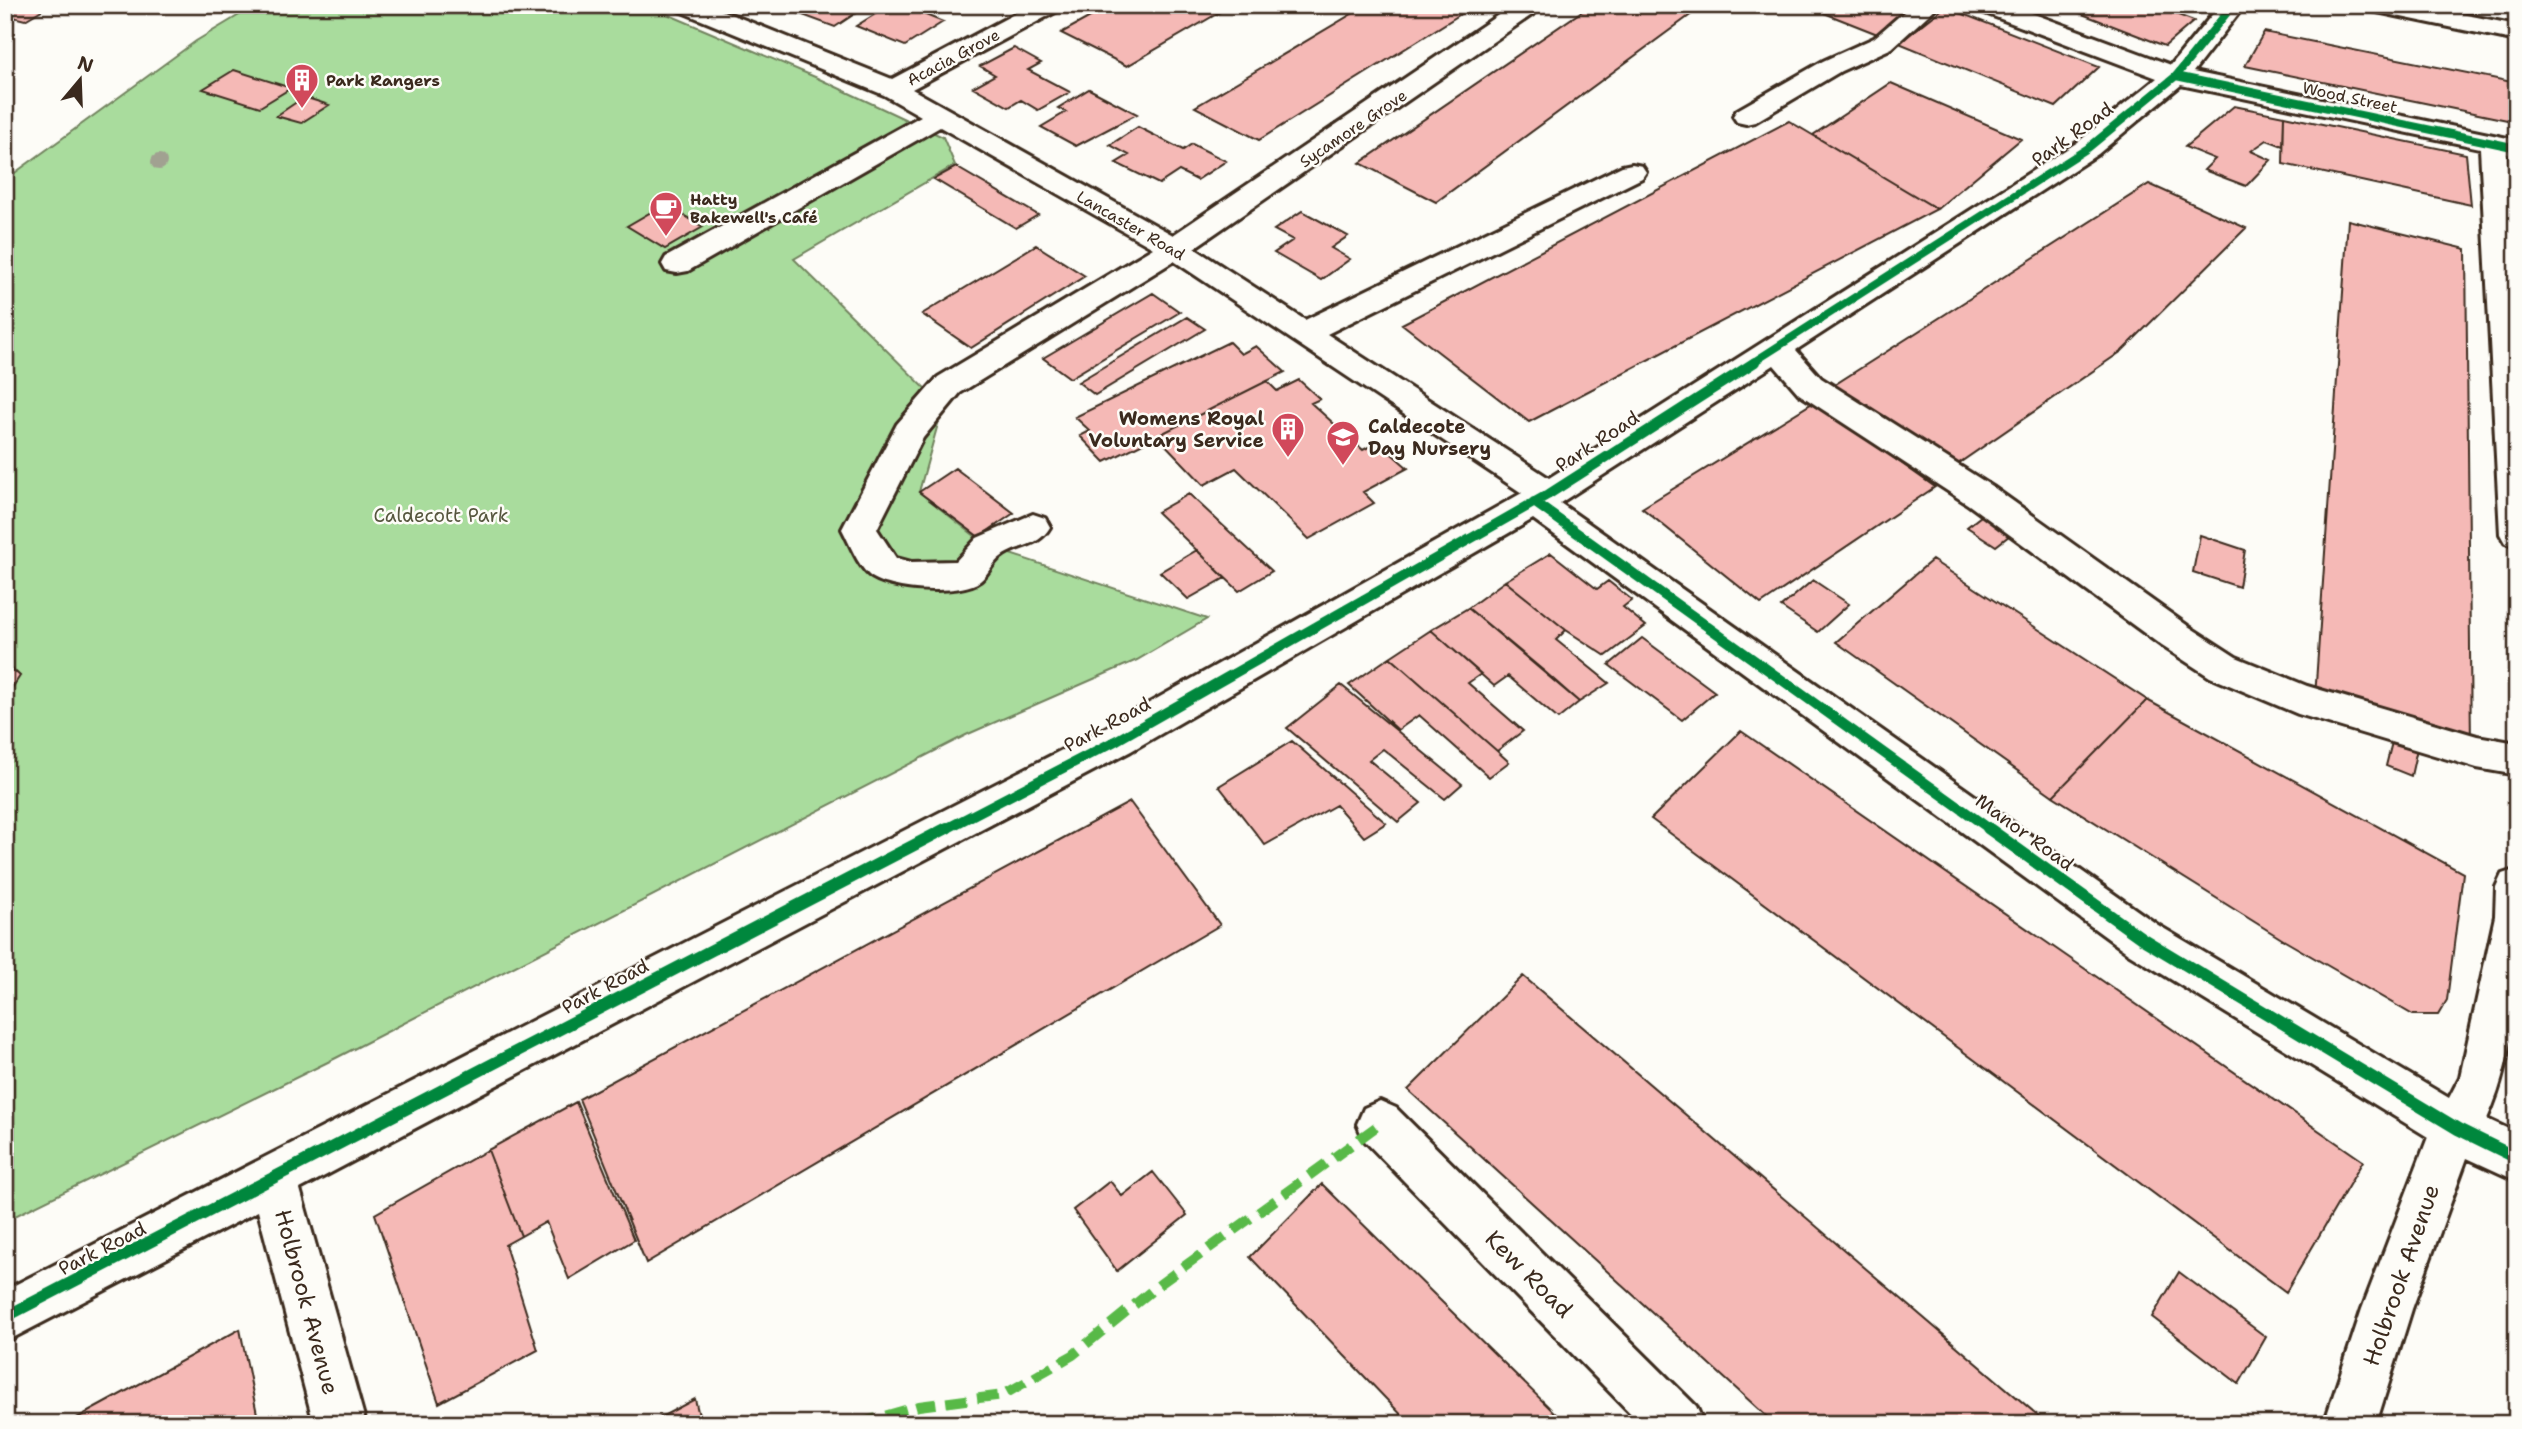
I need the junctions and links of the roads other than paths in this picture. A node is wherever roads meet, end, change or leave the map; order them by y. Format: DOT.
graph roads {
  1 [pos="686,5"];
  2 [pos="1050,5"];
  3 [pos="1530,5"];
  4 [pos="1927,5"];
  5 [pos="1986,5"];
  6 [pos="2233,5"];
  7 [pos="2377,5"];
  8 [pos="2517,33"];
  9 [pos="2176,76"];
  10 [pos="893,89"];
  11 [pos="1745,116"];
  12 [pos="938,117"];
  13 [pos="2505,146"];
  14 [pos="1632,172"];
  15 [pos="1174,248"];
  16 [pos="677,264"];
  17 [pos="1304,333"];
  18 [pos="1776,347"];
  19 [pos="1541,498"];
  20 [pos="1033,527"];
  21 [pos="2517,534"];
  22 [pos="2517,759"];
  23 [pos="2517,887"];
  24 [pos="1380,1124"];
  25 [pos="2458,1129"];
  26 [pos="2517,1158"];
  27 [pos="274,1180"];
  28 [pos="5,1317"];
  29 [pos="340,1424"];
  30 [pos="1678,1424"];
  31 [pos="2350,1424"];
  1 -- 10 [label="street, Lancaster Road"];
  2 -- 10 [label="street, Acacia Grove"];
  3 -- 15 [label="street, Sycamore Grove"];
  4 -- 11 [label="street"];
  5 -- 9 [label="street, Wood Street"];
  6 -- 9 [label="street, Park Road"];
  7 -- 8 [label="street"];
  9 -- 13 [label="street, Wood Street"];
  9 -- 18 [label="street, Park Road"];
  10 -- 12 [label="street, Lancaster Road"];
  12 -- 15 [label="street, Lancaster Road"];
  12 -- 16 [label="street"];
  13 -- 21 [label="street"];
  14 -- 17 [label="street"];
  15 -- 17 [label="street, Lancaster Road"];
  15 -- 20 [label="street, Sycamore Grove"];
  17 -- 19 [label="street, Lancaster Road"];
  18 -- 19 [label="street, Park Road"];
  18 -- 22 [label="street"];
  19 -- 25 [label="street, Manor Road"];
  19 -- 27 [label="street, Park Road"];
  23 -- 25 [label="street, Holbrook Avenue"];
  24 -- 30 [label="street, Kew Road"];
  25 -- 26 [label="street, Manor Road"];
  25 -- 31 [label="street, Holbrook Avenue"];
  27 -- 28 [label="street, Park Road"];
  27 -- 29 [label="street, Holbrook Avenue"];
}
